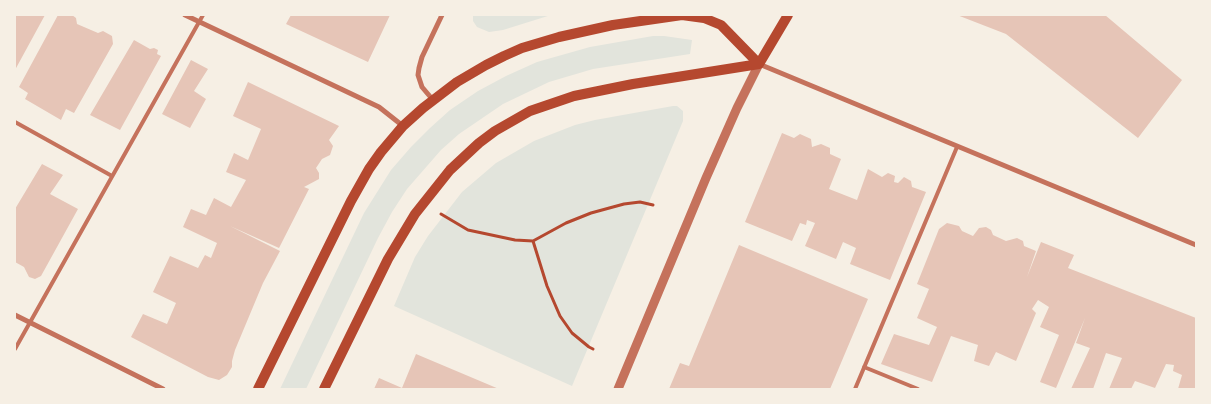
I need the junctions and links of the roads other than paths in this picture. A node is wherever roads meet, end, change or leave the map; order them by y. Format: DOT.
graph roads {
  1 [pos="184,15"];
  2 [pos="203,15"];
  3 [pos="442,15"];
  4 [pos="788,15"];
  5 [pos="199,22"];
  6 [pos="760,64"];
  7 [pos="433,100"];
  8 [pos="15,122"];
  9 [pos="403,126"];
  10 [pos="957,147"];
  11 [pos="112,176"];
  12 [pos="1196,245"];
  13 [pos="15,315"];
  14 [pos="30,324"];
  15 [pos="15,349"];
  16 [pos="864,368"];
  17 [pos="163,389"];
  18 [pos="258,389"];
  19 [pos="324,389"];
  20 [pos="618,389"];
  21 [pos="855,389"];
  22 [pos="918,389"];
  1 -- 5 [label="street"];
  2 -- 5 [label="lane"];
  3 -- 7 [label="street"];
  4 -- 6 [label="main road"];
  5 -- 9 [label="street"];
  5 -- 11 [label="lane"];
  6 -- 7 [label="main road"];
  6 -- 10 [label="street"];
  6 -- 19 [label="main road"];
  6 -- 20 [label="street"];
  7 -- 9 [label="main road"];
  8 -- 11 [label="lane"];
  9 -- 18 [label="main road"];
  10 -- 12 [label="street"];
  10 -- 16 [label="lane"];
  11 -- 14 [label="lane"];
  13 -- 14 [label="street"];
  14 -- 15 [label="lane"];
  14 -- 17 [label="street"];
  16 -- 21 [label="lane"];
  16 -- 22 [label="lane"];
}
